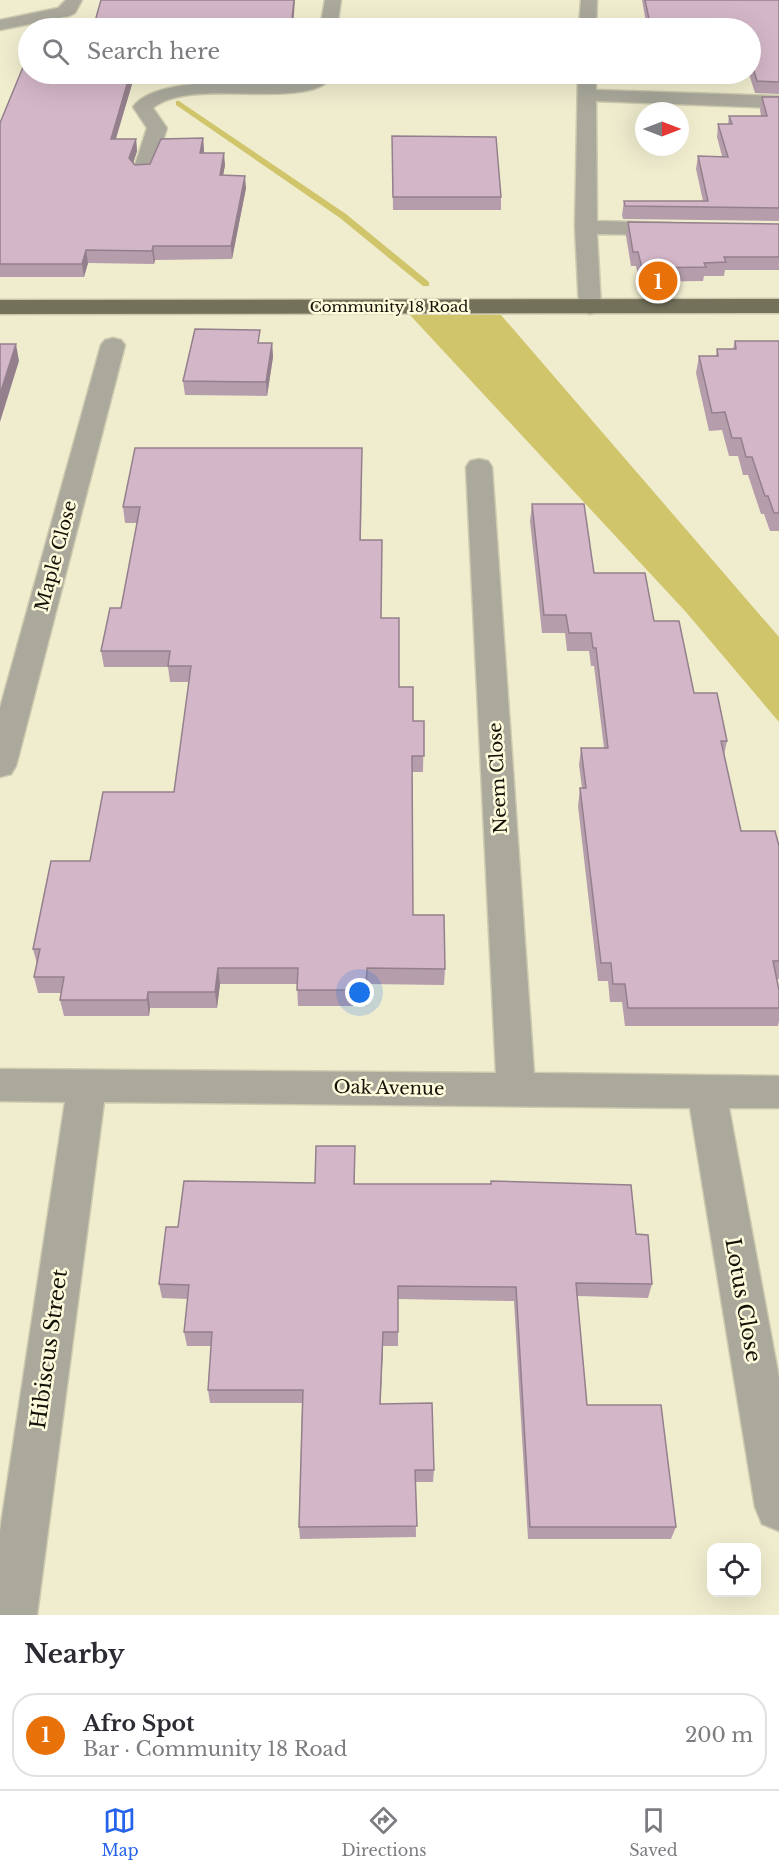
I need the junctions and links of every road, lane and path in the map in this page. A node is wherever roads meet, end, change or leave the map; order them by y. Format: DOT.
graph roads {
  1 [pos="74,0"];
  2 [pos="333,0"];
  3 [pos="589,0"];
  4 [pos="35,18"];
  5 [pos="330,18"];
  6 [pos="588,18"];
  7 [pos="18,22"];
  8 [pos="2,25"];
  9 [pos="315,84"];
  10 [pos="587,84"];
  11 [pos="586,95"];
  12 [pos="779,102"];
  13 [pos="143,171"];
  14 [pos="586,227"];
  15 [pos="696,229"];
  16 [pos="779,306"];
  17 [pos="0,307"];
  18 [pos="590,307"];
  19 [pos="112,345"];
  20 [pos="479,467"];
  21 [pos="0,766"];
  22 [pos="87,1084"];
  23 [pos="0,1085"];
  24 [pos="516,1090"];
  25 [pos="706,1092"];
  26 [pos="779,1092"];
  27 [pos="779,1507"];
  28 [pos="12,1615"];
  1 -- 4 [label="street"];
  2 -- 5 [label="street"];
  3 -- 6 [label="street"];
  7 -- 8 [label="street"];
  9 -- 13 [label="street"];
  10 -- 11 [label="street"];
  11 -- 12 [label="street"];
  11 -- 14 [label="street"];
  14 -- 15 [label="street"];
  14 -- 18 [label="street"];
  16 -- 18 [label="main road, Community 18 Road"];
  17 -- 18 [label="main road, Community 18 Road"];
  19 -- 21 [label="street, Maple Close"];
  20 -- 24 [label="street, Neem Close"];
  22 -- 23 [label="street, Oak Avenue"];
  22 -- 24 [label="street, Oak Avenue"];
  22 -- 28 [label="street, Hibiscus Street"];
  24 -- 25 [label="street, Oak Avenue"];
  25 -- 26 [label="street, Oak Avenue"];
  25 -- 27 [label="street, Lotus Close"];
}
